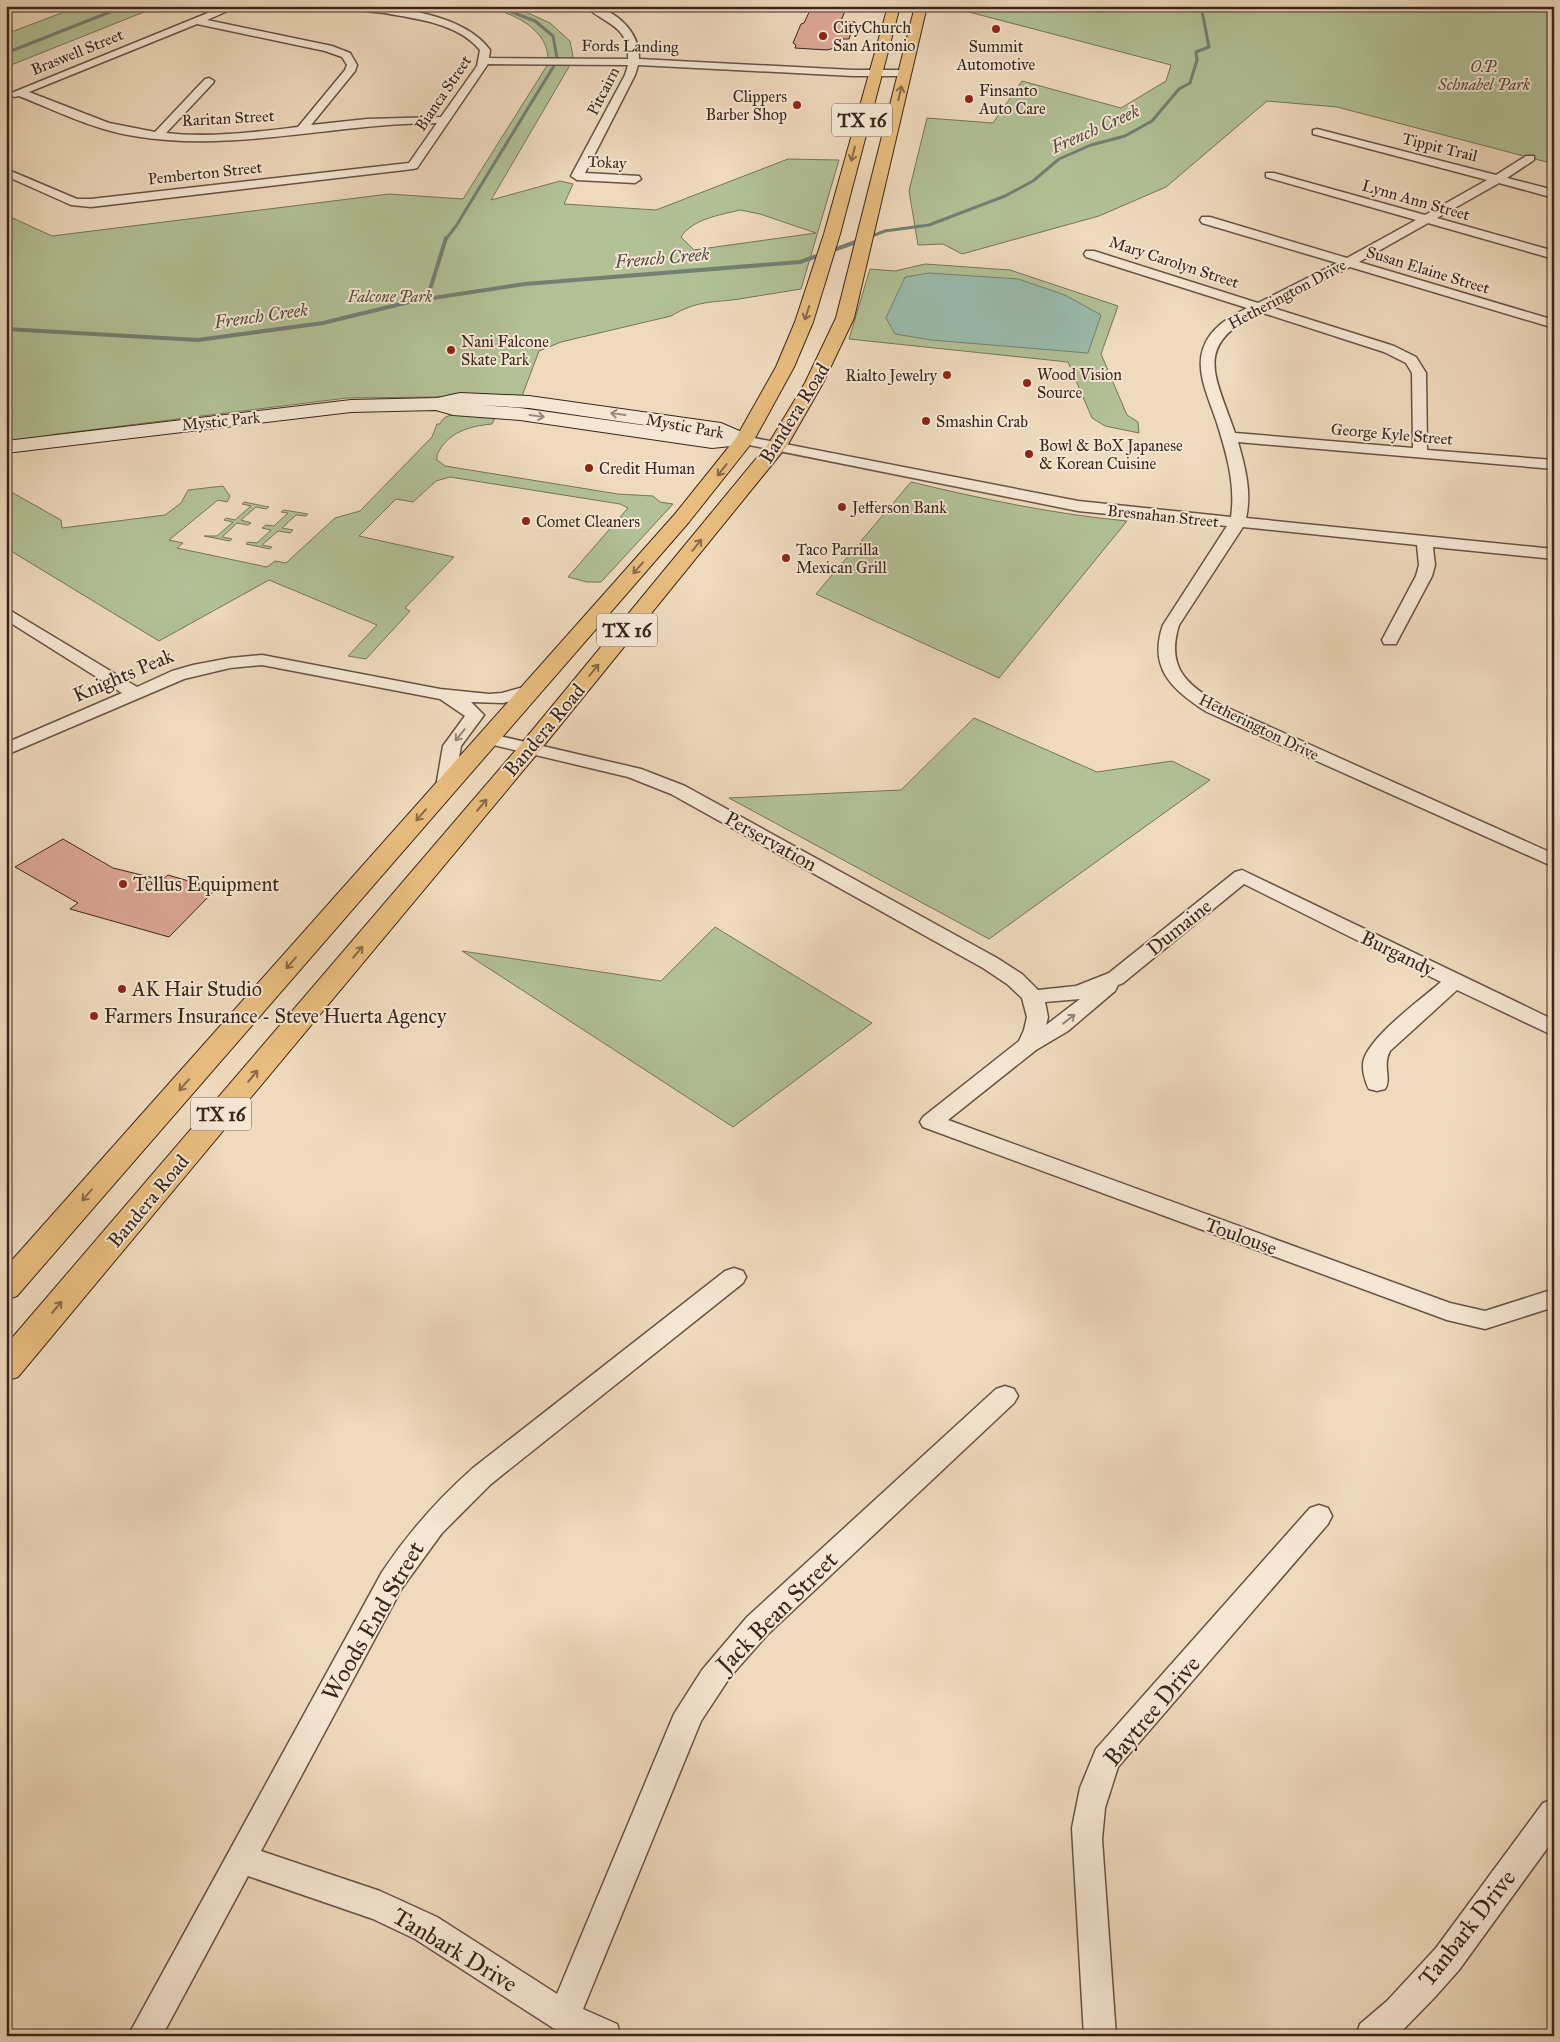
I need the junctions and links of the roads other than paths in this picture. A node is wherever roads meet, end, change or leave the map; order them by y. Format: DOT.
graph roads {
  1 [pos="234,6"];
  2 [pos="590,6"];
  3 [pos="894,6"];
  4 [pos="921,6"];
  5 [pos="366,7"];
  6 [pos="196,21"];
  7 [pos="485,61"];
  8 [pos="634,62"];
  9 [pos="875,71"];
  10 [pos="905,72"];
  11 [pos="209,81"];
  12 [pos="20,92"];
  13 [pos="6,96"];
  14 [pos="444,120"];
  15 [pos="302,129"];
  16 [pos="1317,132"];
  17 [pos="157,136"];
  18 [pos="1530,158"];
  19 [pos="413,166"];
  20 [pos="6,172"];
  21 [pos="577,176"];
  22 [pos="1270,176"];
  23 [pos="635,179"];
  24 [pos="1498,179"];
  25 [pos="1554,194"];
  26 [pos="842,196"];
  27 [pos="875,197"];
  28 [pos="1425,219"];
  29 [pos="1206,220"];
  30 [pos="1090,254"];
  31 [pos="1554,255"];
  32 [pos="1348,263"];
  33 [pos="1258,307"];
  34 [pos="1554,324"];
  35 [pos="1227,437"];
  36 [pos="744,440"];
  37 [pos="777,446"];
  38 [pos="6,447"];
  39 [pos="1420,454"];
  40 [pos="1554,465"];
  41 [pos="1237,523"];
  42 [pos="1424,542"];
  43 [pos="1554,554"];
  44 [pos="6,613"];
  45 [pos="1390,640"];
  46 [pos="531,690"];
  47 [pos="135,693"];
  48 [pos="440,694"];
  49 [pos="6,732"];
  50 [pos="487,738"];
  51 [pos="14,746"];
  52 [pos="530,749"];
  53 [pos="445,787"];
  54 [pos="1554,861"];
  55 [pos="1242,876"];
  56 [pos="1116,978"];
  57 [pos="1454,981"];
  58 [pos="1032,997"];
  59 [pos="1554,1029"];
  60 [pos="1028,1045"];
  61 [pos="1377,1084"];
  62 [pos="931,1122"];
  63 [pos="734,1277"];
  64 [pos="6,1288"];
  65 [pos="1554,1298"];
  66 [pos="6,1368"];
  67 [pos="1005,1396"];
  68 [pos="1319,1516"];
  69 [pos="1554,1813"];
  70 [pos="241,1859"];
  71 [pos="564,2017"];
  72 [pos="144,2036"];
  73 [pos="605,2036"];
  74 [pos="1100,2036"];
  75 [pos="1372,2036"];
  1 -- 6 [label="street"];
  2 -- 8 [label="street, Pitcairn"];
  3 -- 9 [label="main road, Bandera Road / TX 16"];
  4 -- 10 [label="main road, Bandera Road / TX 16"];
  5 -- 7 [label="street, Bianca Street"];
  6 -- 12 [label="street, Braswell Street"];
  6 -- 15 [label="street"];
  7 -- 8 [label="street, Fords Landing"];
  7 -- 14 [label="street, Bianca Street"];
  8 -- 9 [label="street, Fords Landing"];
  8 -- 21 [label="street, Pitcairn"];
  9 -- 10 [label="street, Fords Landing"];
  9 -- 26 [label="main road, Bandera Road / TX 16, one-way"];
  27 -- 10 [label="main road, Bandera Road / TX 16, one-way"];
  11 -- 17 [label="street"];
  12 -- 13 [label="street, Braswell Street"];
  12 -- 17 [label="street, Raritan Street"];
  14 -- 15 [label="street, Raritan Street"];
  14 -- 19 [label="street, Bianca Street"];
  15 -- 17 [label="street, Raritan Street"];
  16 -- 24 [label="street, Tippit Trail"];
  18 -- 24 [label="street, Hetherington Drive"];
  19 -- 20 [label="street, Pemberton Street"];
  21 -- 23 [label="street, Tokay"];
  22 -- 28 [label="street, Lynn Ann Street"];
  24 -- 25 [label="street, Tippit Trail"];
  24 -- 28 [label="street, Hetherington Drive"];
  26 -- 27 [label="main road"];
  26 -- 36 [label="main road, Bandera Road / TX 16, one-way"];
  27 -- 37 [label="main road, Bandera Road / TX 16"];
  28 -- 31 [label="street, Lynn Ann Street"];
  28 -- 32 [label="street, Hetherington Drive"];
  29 -- 32 [label="street, Susan Elaine Street"];
  30 -- 33 [label="street, Mary Carolyn Street"];
  32 -- 33 [label="street, Hetherington Drive"];
  32 -- 34 [label="street, Susan Elaine Street"];
  33 -- 35 [label="street, Hetherington Drive"];
  33 -- 39 [label="street, Mary Carolyn Street"];
  35 -- 39 [label="street, George Kyle Street"];
  35 -- 41 [label="street, Hetherington Drive"];
  36 -- 37 [label="street, Bresnahan Street"];
  36 -- 38 [label="street, Mystic Park"];
  36 -- 46 [label="main road, Bandera Road / TX 16, one-way"];
  37 -- 41 [label="street, Bresnahan Street"];
  52 -- 37 [label="main road, Bandera Road / TX 16, one-way"];
  39 -- 40 [label="street, George Kyle Street"];
  41 -- 42 [label="street, Bresnahan Street"];
  41 -- 54 [label="street, Hetherington Drive"];
  42 -- 43 [label="street, Bresnahan Street"];
  42 -- 45 [label="street"];
  44 -- 47 [label="street"];
  46 -- 48 [label="street, Knights Peak"];
  46 -- 50 [label="main road, Bandera Road / TX 16"];
  47 -- 48 [label="street, Knights Peak"];
  47 -- 51 [label="street, Knights Peak"];
  48 -- 53 [label="street, Knights Peak, one-way"];
  49 -- 51 [label="street"];
  50 -- 52 [label="street, Perservation"];
  50 -- 53 [label="main road, Bandera Road / TX 16"];
  52 -- 58 [label="street, Perservation"];
  66 -- 52 [label="main road, Bandera Road / TX 16, one-way"];
  53 -- 64 [label="main road, Bandera Road / TX 16, one-way"];
  55 -- 56 [label="street, Dumaine"];
  55 -- 57 [label="street, Burgandy"];
  56 -- 58 [label="street, Dumaine"];
  60 -- 56 [label="street, Dumaine, one-way"];
  57 -- 59 [label="street, Burgandy"];
  57 -- 61 [label="street"];
  58 -- 60 [label="street, Dumaine"];
  60 -- 62 [label="street, Dumaine"];
  62 -- 65 [label="street, Toulouse"];
  63 -- 70 [label="street, Woods End Street"];
  67 -- 71 [label="street, Jack Bean Street"];
  68 -- 74 [label="street, Baytree Drive"];
  69 -- 75 [label="street, Tanbark Drive"];
  70 -- 71 [label="street, Tanbark Drive"];
  70 -- 72 [label="street, Woods End Street"];
  71 -- 73 [label="street, Tanbark Drive"];
}
